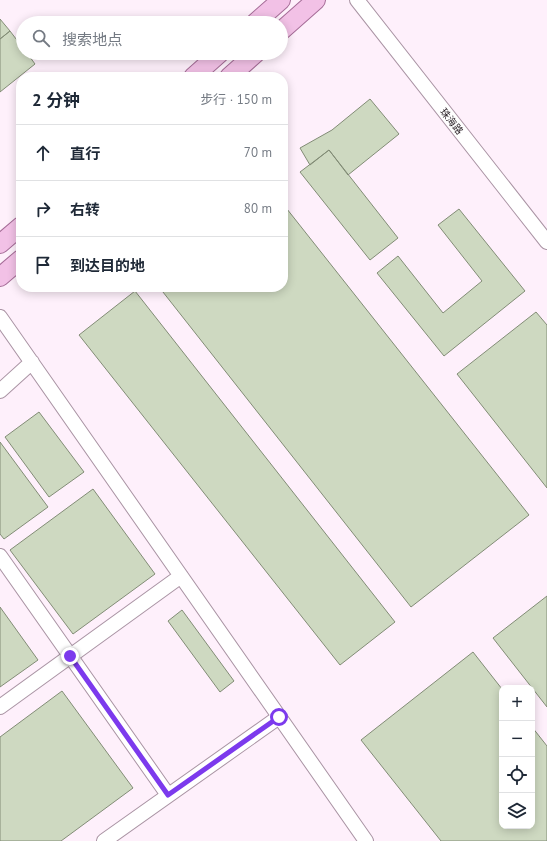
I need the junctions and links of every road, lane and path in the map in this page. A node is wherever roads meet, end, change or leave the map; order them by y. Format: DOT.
graph roads {
  1 [pos="281,0"];
  2 [pos="316,0"];
  3 [pos="357,0"];
  4 [pos="263,16"];
  5 [pos="288,25"];
  6 [pos="212,60"];
  7 [pos="248,60"];
  8 [pos="199,72"];
  9 [pos="234,72"];
  10 [pos="16,230"];
  11 [pos="547,242"];
  12 [pos="0,244"];
  13 [pos="16,263"];
  14 [pos="0,277"];
  15 [pos="0,317"];
  16 [pos="32,362"];
  17 [pos="0,390"];
  18 [pos="0,556"];
  19 [pos="181,576"];
  20 [pos="70,656"];
  21 [pos="0,707"];
  22 [pos="279,717"];
  23 [pos="168,795"];
  24 [pos="104,841"];
  25 [pos="366,841"];
  1 -- 4 [label="main road"];
  2 -- 5 [label="main road"];
  3 -- 11 [label="street, 珠海路"];
  6 -- 8 [label="main road"];
  7 -- 9 [label="main road"];
  10 -- 12 [label="main road"];
  13 -- 14 [label="main road"];
  15 -- 16 [label="street"];
  16 -- 17 [label="street"];
  16 -- 19 [label="street"];
  18 -- 20 [label="street"];
  19 -- 20 [label="street"];
  19 -- 22 [label="street"];
  20 -- 21 [label="street"];
  20 -- 23 [label="street"];
  22 -- 23 [label="street"];
  22 -- 25 [label="street"];
  23 -- 24 [label="street"];
}
